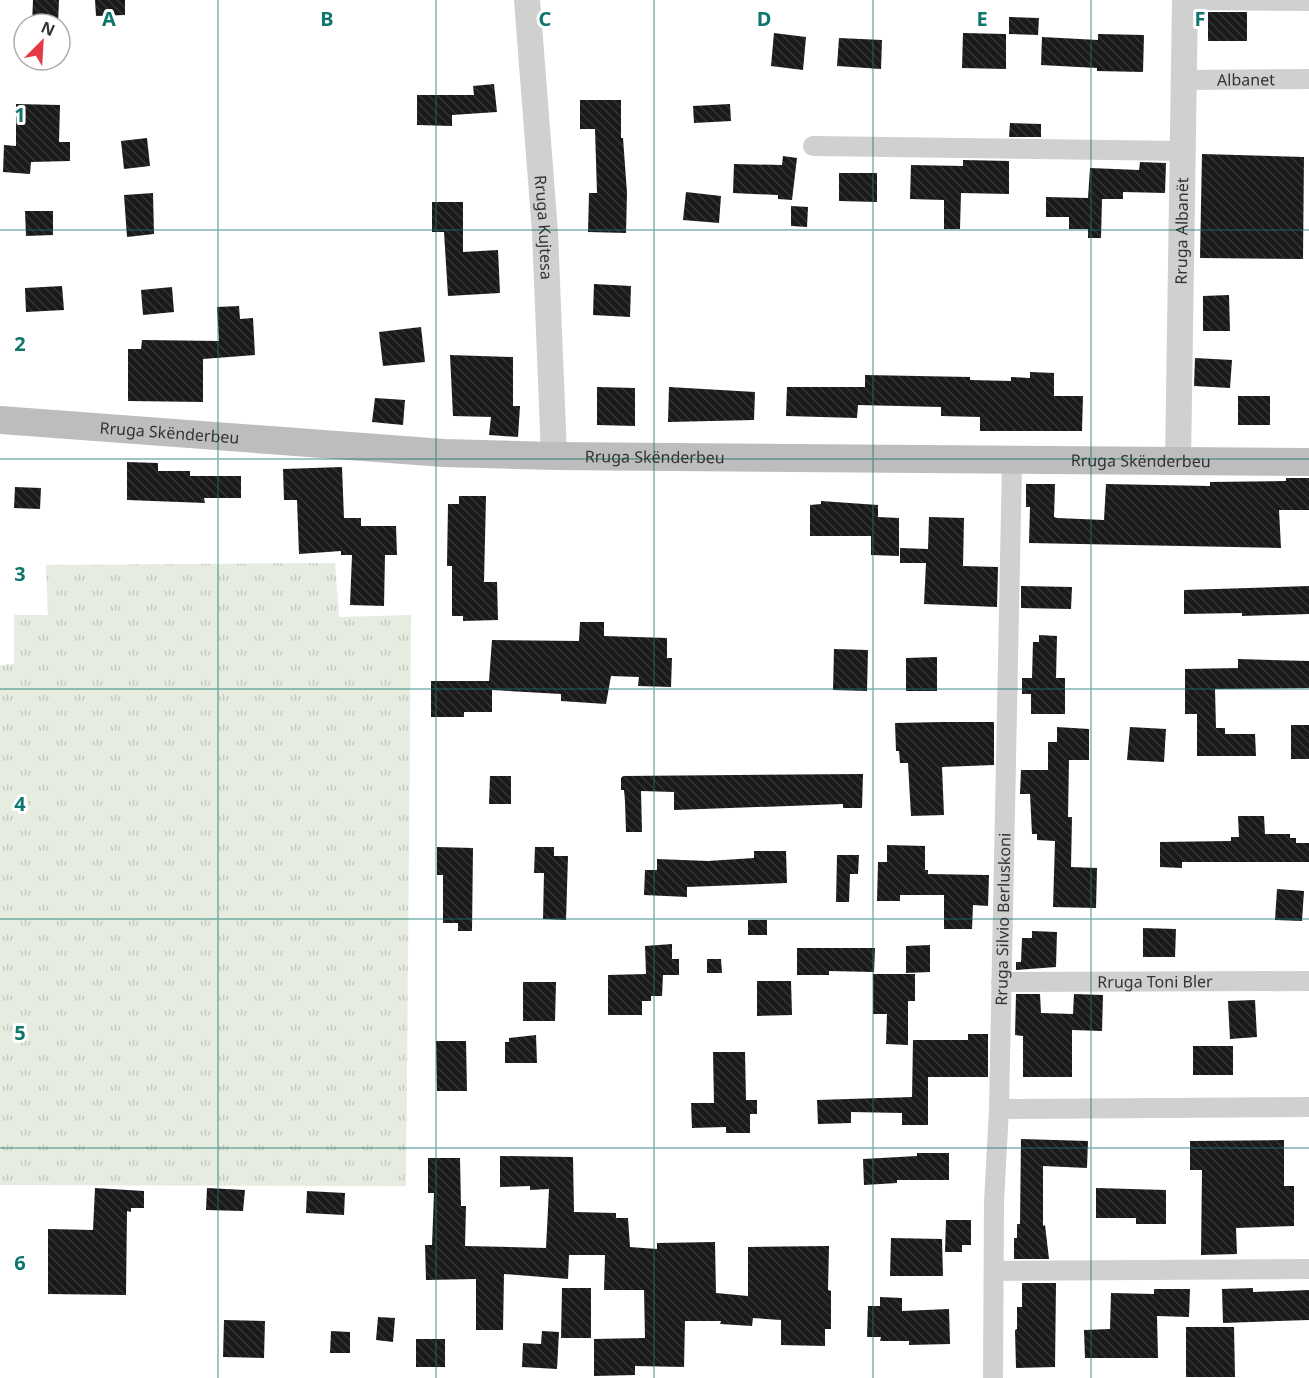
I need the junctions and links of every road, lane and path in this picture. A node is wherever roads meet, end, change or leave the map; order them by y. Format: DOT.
graph roads {
  1 [pos="527,0"];
  2 [pos="1185,0"];
  3 [pos="1309,1"];
  4 [pos="1309,79"];
  5 [pos="1183,80"];
  6 [pos="813,146"];
  7 [pos="1182,151"];
  8 [pos="0,420"];
  9 [pos="554,456"];
  10 [pos="1012,461"];
  11 [pos="1178,462"];
  12 [pos="1309,462"];
  13 [pos="1309,981"];
  14 [pos="1001,982"];
  15 [pos="1309,1107"];
  16 [pos="999,1109"];
  17 [pos="1309,1269"];
  18 [pos="994,1271"];
  19 [pos="993,1378"];
  1 -- 9 [label="street, Rruga Kujtesa"];
  2 -- 3 [label="street"];
  2 -- 5 [label="street, Rruga Albanët"];
  4 -- 5 [label="street, Albanet"];
  5 -- 7 [label="street, Rruga Albanët"];
  6 -- 7 [label="street"];
  7 -- 11 [label="street, Rruga Albanët"];
  8 -- 9 [label="main road, Rruga Skënderbeu"];
  9 -- 10 [label="main road, Rruga Skënderbeu"];
  10 -- 11 [label="main road, Rruga Skënderbeu"];
  10 -- 14 [label="street, Rruga Silvio Berluskoni"];
  11 -- 12 [label="main road, Rruga Skënderbeu"];
  13 -- 14 [label="street, Rruga Toni Bler"];
  14 -- 16 [label="street, Rruga Silvio Berluskoni"];
  15 -- 16 [label="street"];
  16 -- 18 [label="street, Rruga Silvio Berluskoni"];
  17 -- 18 [label="street"];
  18 -- 19 [label="street, Rruga Silvio Berluskoni"];
}
